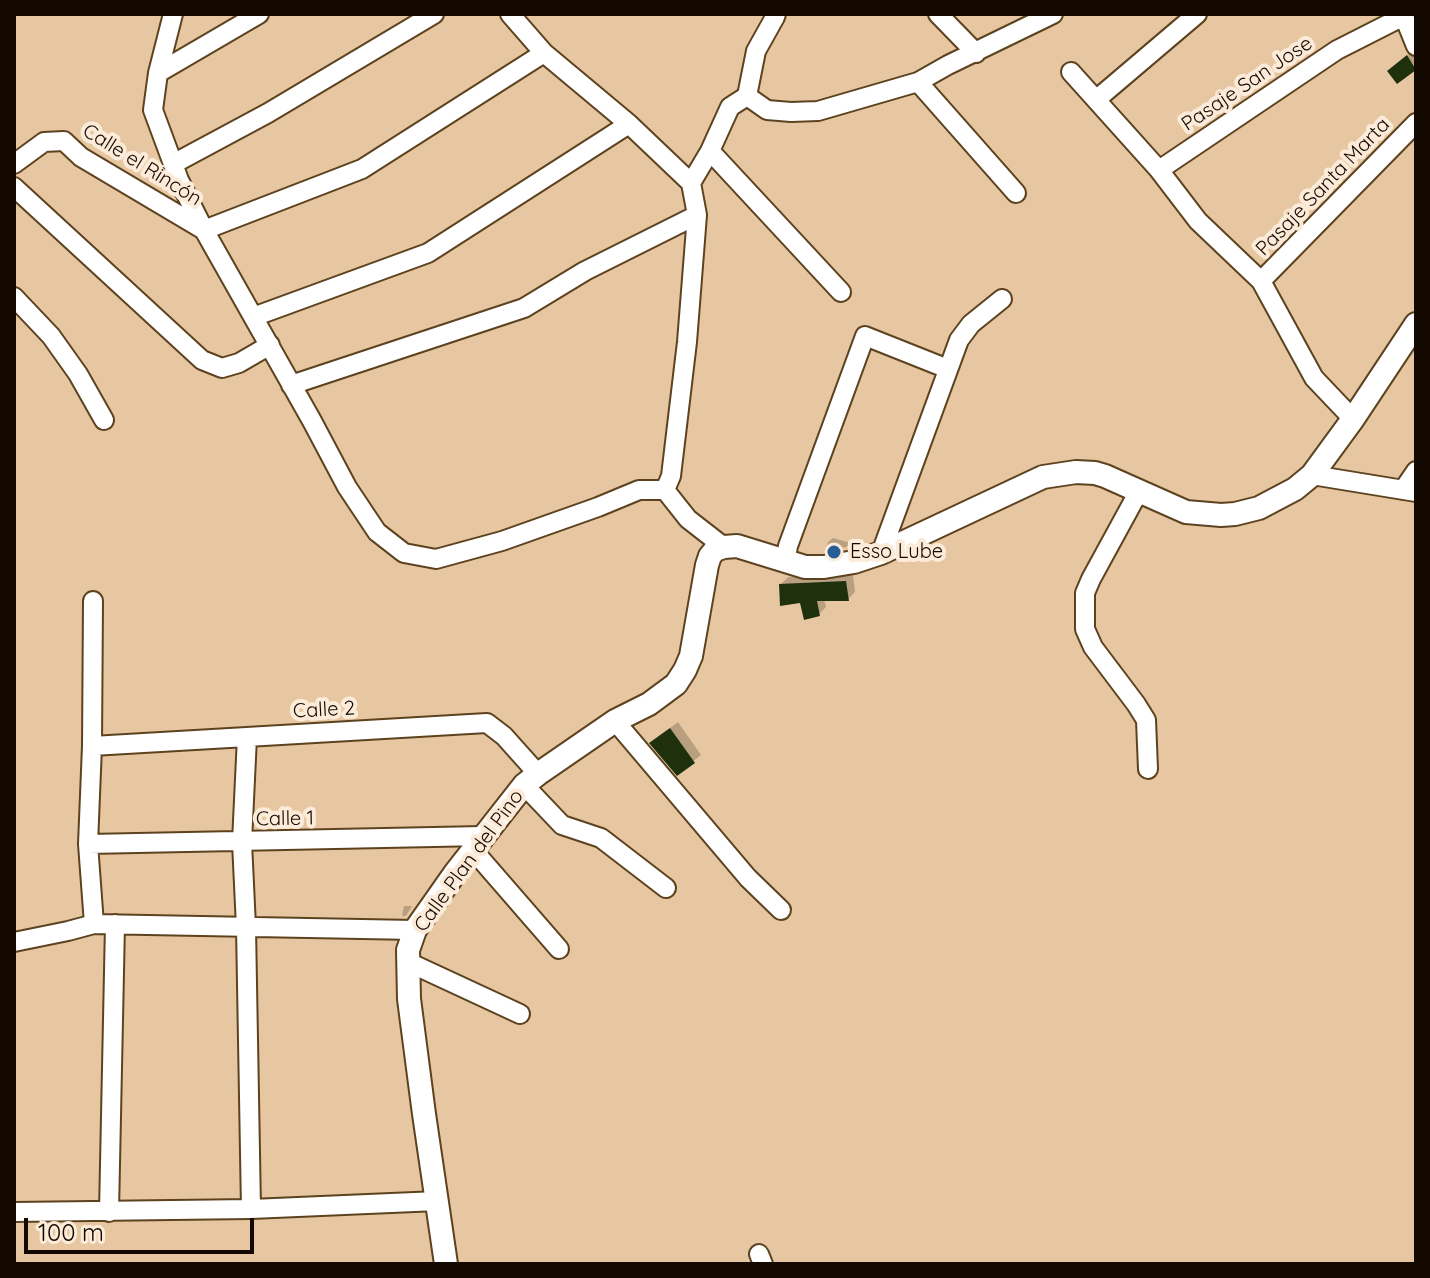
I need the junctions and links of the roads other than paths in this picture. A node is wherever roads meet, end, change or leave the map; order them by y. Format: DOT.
graph roads {
  1 [pos="173,14"];
  2 [pos="259,14"];
  3 [pos="434,14"];
  4 [pos="510,14"];
  5 [pos="776,14"];
  6 [pos="938,14"];
  7 [pos="1053,14"];
  8 [pos="1164,14"];
  9 [pos="1197,14"];
  10 [pos="1404,15"];
  11 [pos="1176,30"];
  12 [pos="1416,46"];
  13 [pos="544,53"];
  14 [pos="976,53"];
  15 [pos="1071,72"];
  16 [pos="158,73"];
  17 [pos="918,82"];
  18 [pos="747,96"];
  19 [pos="1097,99"];
  20 [pos="1416,123"];
  21 [pos="629,124"];
  22 [pos="710,151"];
  23 [pos="14,164"];
  24 [pos="173,164"];
  25 [pos="1159,170"];
  26 [pos="691,183"];
  27 [pos="14,187"];
  28 [pos="1016,193"];
  29 [pos="697,215"];
  30 [pos="204,230"];
  31 [pos="1261,281"];
  32 [pos="841,292"];
  33 [pos="14,297"];
  34 [pos="1002,299"];
  35 [pos="253,317"];
  36 [pos="1416,324"];
  37 [pos="270,345"];
  38 [pos="948,369"];
  39 [pos="291,385"];
  40 [pos="1353,419"];
  41 [pos="104,420"];
  42 [pos="1416,471"];
  43 [pos="1312,475"];
  44 [pos="665,490"];
  45 [pos="1139,491"];
  46 [pos="1409,491"];
  47 [pos="724,547"];
  48 [pos="881,553"];
  49 [pos="785,562"];
  50 [pos="93,601"];
  51 [pos="615,721"];
  52 [pos="247,737"];
  53 [pos="92,746"];
  54 [pos="1148,769"];
  55 [pos="531,780"];
  56 [pos="242,842"];
  57 [pos="478,843"];
  58 [pos="88,844"];
  59 [pos="666,888"];
  60 [pos="781,910"];
  61 [pos="94,924"];
  62 [pos="115,924"];
  63 [pos="246,927"];
  64 [pos="415,930"];
  65 [pos="14,942"];
  66 [pos="559,949"];
  67 [pos="408,962"];
  68 [pos="520,1014"];
  69 [pos="438,1201"];
  70 [pos="251,1209"];
  71 [pos="14,1212"];
  72 [pos="109,1212"];
  73 [pos="446,1264"];
  1 -- 16 [label="street"];
  2 -- 16 [label="street"];
  3 -- 24 [label="street"];
  4 -- 13 [label="street"];
  5 -- 18 [label="street"];
  6 -- 14 [label="street"];
  7 -- 14 [label="street"];
  8 -- 11 [label="street"];
  9 -- 11 [label="street"];
  10 -- 12 [label="street"];
  10 -- 25 [label="street, Pasaje San Jose"];
  11 -- 19 [label="street"];
  13 -- 21 [label="street"];
  13 -- 30 [label="street"];
  14 -- 17 [label="street"];
  15 -- 19 [label="street"];
  16 -- 24 [label="street"];
  17 -- 18 [label="street"];
  17 -- 28 [label="street"];
  18 -- 22 [label="street"];
  19 -- 25 [label="street"];
  20 -- 31 [label="street, Pasaje Santa Marta"];
  21 -- 26 [label="street"];
  21 -- 35 [label="street"];
  22 -- 26 [label="street"];
  22 -- 32 [label="street"];
  23 -- 30 [label="street, Calle el Rincón"];
  24 -- 30 [label="street"];
  25 -- 31 [label="street"];
  26 -- 29 [label="street"];
  27 -- 37 [label="street"];
  29 -- 39 [label="street"];
  29 -- 44 [label="street"];
  30 -- 35 [label="street"];
  31 -- 40 [label="street"];
  33 -- 41 [label="street"];
  34 -- 38 [label="street"];
  35 -- 37 [label="street"];
  36 -- 40 [label="street"];
  37 -- 39 [label="street"];
  38 -- 48 [label="street"];
  38 -- 49 [label="street"];
  39 -- 44 [label="street"];
  40 -- 43 [label="street"];
  42 -- 46 [label="street"];
  43 -- 45 [label="street"];
  43 -- 46 [label="street"];
  44 -- 47 [label="street"];
  45 -- 48 [label="street"];
  45 -- 54 [label="street"];
  47 -- 49 [label="street"];
  47 -- 51 [label="street, Calle Plan del Pino"];
  48 -- 49 [label="street"];
  50 -- 53 [label="street"];
  51 -- 55 [label="street, Calle Plan del Pino"];
  51 -- 60 [label="street"];
  52 -- 53 [label="street, Calle 2"];
  52 -- 55 [label="street, Calle 2"];
  52 -- 56 [label="street"];
  53 -- 58 [label="street"];
  55 -- 57 [label="street, Calle Plan del Pino"];
  55 -- 59 [label="street, Calle 2"];
  56 -- 57 [label="street, Calle 1"];
  56 -- 58 [label="street, Calle 1"];
  56 -- 63 [label="street"];
  57 -- 64 [label="street, Calle Plan del Pino"];
  57 -- 66 [label="street"];
  58 -- 61 [label="street"];
  61 -- 62 [label="street"];
  61 -- 65 [label="street"];
  62 -- 63 [label="street"];
  62 -- 72 [label="street"];
  63 -- 64 [label="street"];
  63 -- 70 [label="street"];
  64 -- 67 [label="street, Calle Plan del Pino"];
  67 -- 68 [label="street"];
  67 -- 69 [label="street, Calle Plan del Pino"];
  69 -- 70 [label="street"];
  69 -- 73 [label="street, Calle Plan del Pino"];
  70 -- 72 [label="street"];
  71 -- 72 [label="street"];
}
